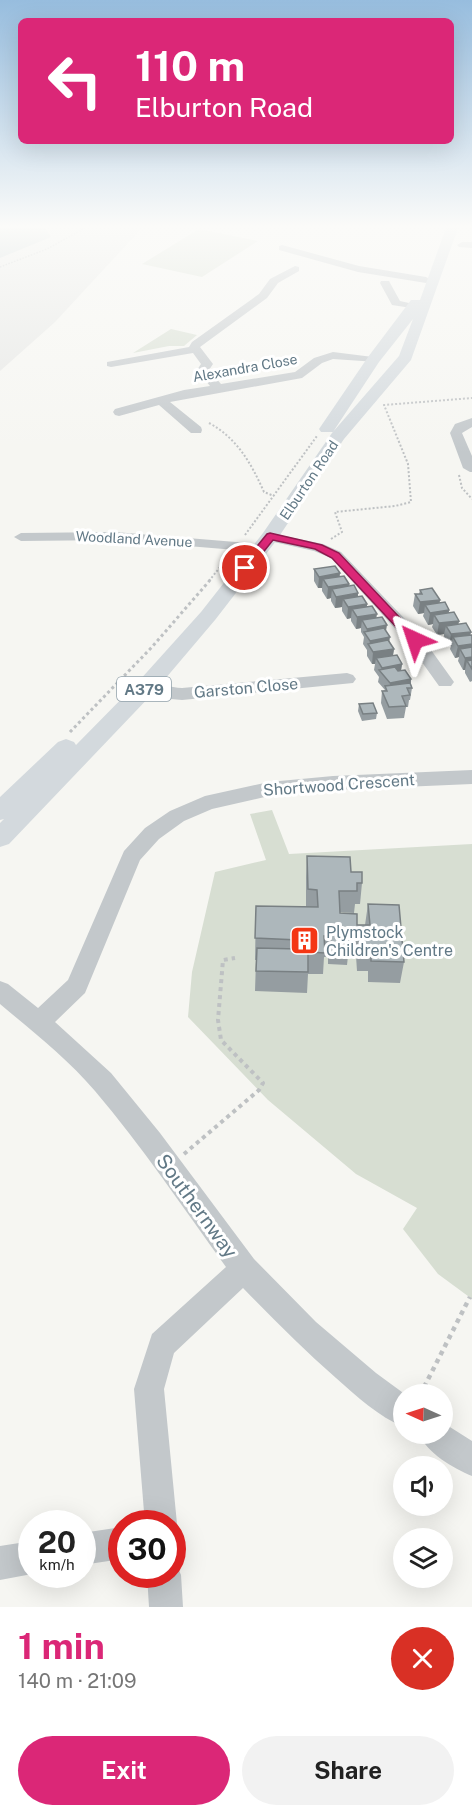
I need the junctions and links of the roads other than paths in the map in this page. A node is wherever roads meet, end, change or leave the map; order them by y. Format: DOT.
graph roads {
  1 [pos="253,303"];
  2 [pos="396,303"];
  3 [pos="416,303"];
  4 [pos="425,303"];
  5 [pos="414,307"];
  6 [pos="413,337"];
  7 [pos="195,349"];
  8 [pos="373,360"];
  9 [pos="111,364"];
  10 [pos="395,369"];
  11 [pos="357,384"];
  12 [pos="218,388"];
  13 [pos="161,400"];
  14 [pos="119,412"];
  15 [pos="472,422"];
  16 [pos="196,430"];
  17 [pos="468,468"];
  18 [pos="21,537"];
  19 [pos="270,537"];
  20 [pos="243,546"];
  21 [pos="418,675"];
  22 [pos="347,679"];
  23 [pos="146,687"];
  24 [pos="472,777"];
  25 [pos="0,811"];
  26 [pos="0,838"];
  27 [pos="0,991"];
  28 [pos="39,1022"];
  29 [pos="244,1269"];
  30 [pos="393,1404"];
  31 [pos="449,1444"];
  32 [pos="472,1460"];
  33 [pos="160,1510"];
  34 [pos="18,1560"];
  35 [pos="0,1563"];
  36 [pos="165,1588"];
  37 [pos="166,1607"];
  1 -- 7 [label="street"];
  2 -- 5 [label="street"];
  3 -- 5 [label="main road, Elburton Road / A379"];
  4 -- 6 [label="main road, Elburton Road / A379"];
  5 -- 8 [label="main road, Elburton Road / A379"];
  6 -- 8 [label="main road, A379"];
  6 -- 10 [label="main road, Elburton Road / A379"];
  7 -- 9 [label="street"];
  7 -- 12 [label="street"];
  8 -- 11 [label="main road, Elburton Road / A379"];
  8 -- 12 [label="street, Alexandra Close"];
  10 -- 11 [label="main road, A379"];
  10 -- 19 [label="main road, Elburton Road / A379"];
  11 -- 20 [label="main road, Elburton Road / A379"];
  12 -- 13 [label="street, Alexandra Close"];
  13 -- 14 [label="street, Alexandra Close"];
  13 -- 16 [label="street"];
  15 -- 17 [label="street"];
  18 -- 20 [label="street, Woodland Avenue"];
  19 -- 21 [label="street"];
  19 -- 23 [label="main road, Elburton Road / A379"];
  20 -- 25 [label="main road, Elburton Road / A379"];
  22 -- 23 [label="street, Garston Close"];
  23 -- 26 [label="main road, Elburton Road / A379"];
  24 -- 28 [label="street, Shortwood Crescent"];
  27 -- 28 [label="street, Southernway"];
  28 -- 29 [label="street, Southernway"];
  29 -- 30 [label="street, Southernway"];
  29 -- 33 [label="street"];
  31 -- 32 [label="street"];
  34 -- 35 [label="street"];
  36 -- 37 [label="street"];
}
